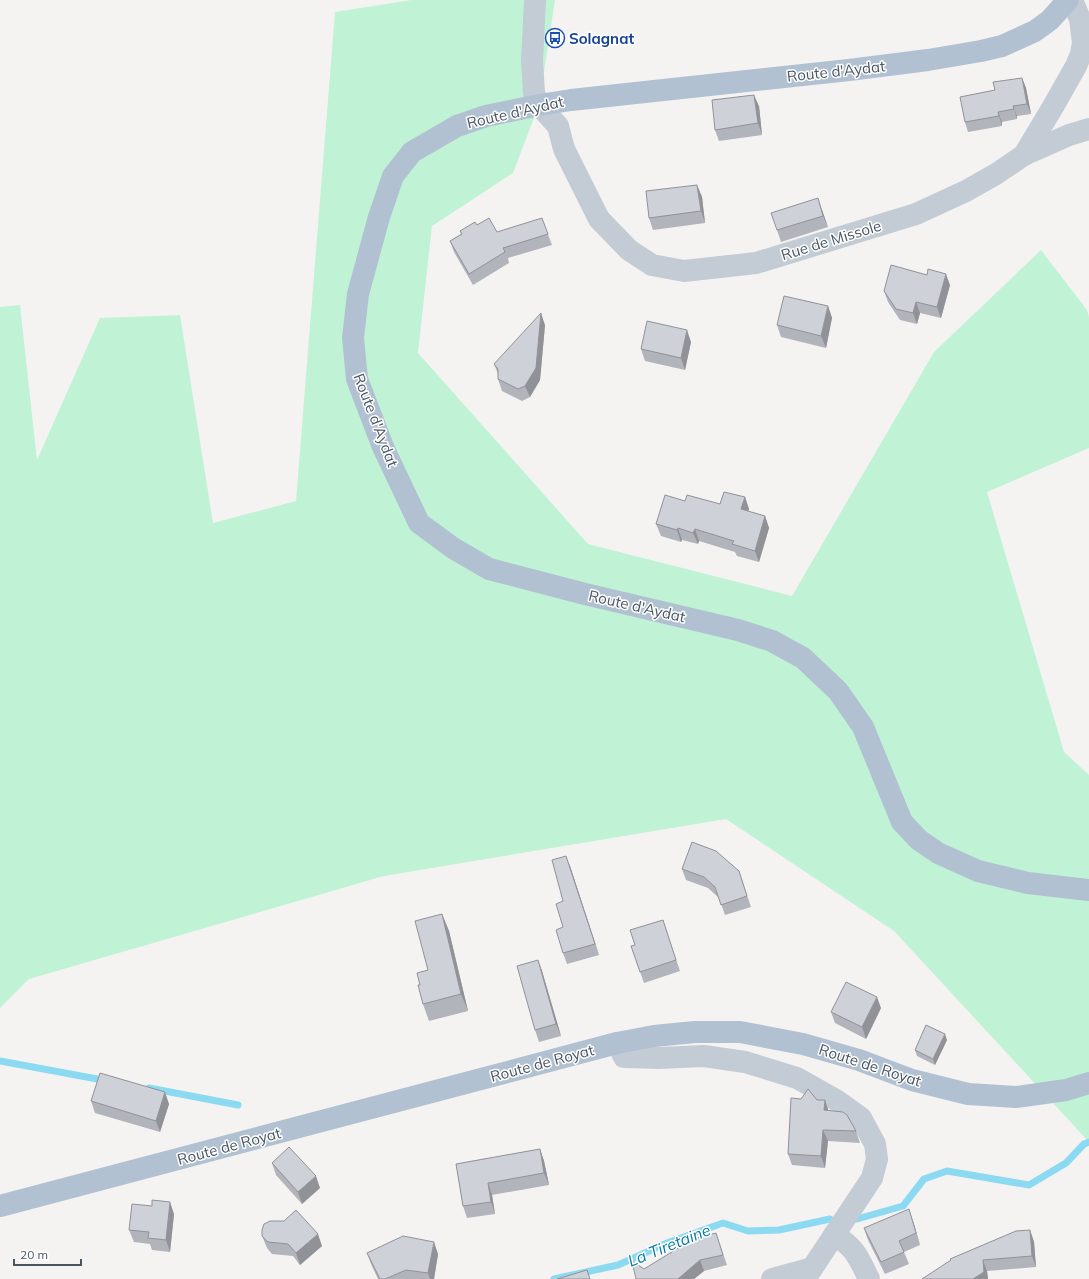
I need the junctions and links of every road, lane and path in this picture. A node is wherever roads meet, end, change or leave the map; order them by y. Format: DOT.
graph roads {
  1 [pos="535,0"];
  2 [pos="1068,0"];
  3 [pos="1072,0"];
  4 [pos="539,105"];
  5 [pos="1089,130"];
  6 [pos="1024,155"];
  7 [pos="1089,890"];
  8 [pos="617,1043"];
  9 [pos="1089,1083"];
  10 [pos="0,1206"];
  11 [pos="834,1235"];
  12 [pos="809,1274"];
  13 [pos="772,1279"];
  14 [pos="869,1279"];
  1 -- 4 [label="street"];
  2 -- 4 [label="main road, Route d'Aydat"];
  3 -- 6 [label="street, Rue de Missole"];
  4 -- 6 [label="street, Rue de Missole"];
  4 -- 7 [label="main road, Route d'Aydat"];
  5 -- 6 [label="street"];
  8 -- 9 [label="main road, Route de Royat"];
  8 -- 10 [label="main road, Route de Royat"];
  8 -- 11 [label="street"];
  11 -- 12 [label="street"];
  11 -- 14 [label="street"];
  12 -- 13 [label="street"];
}
